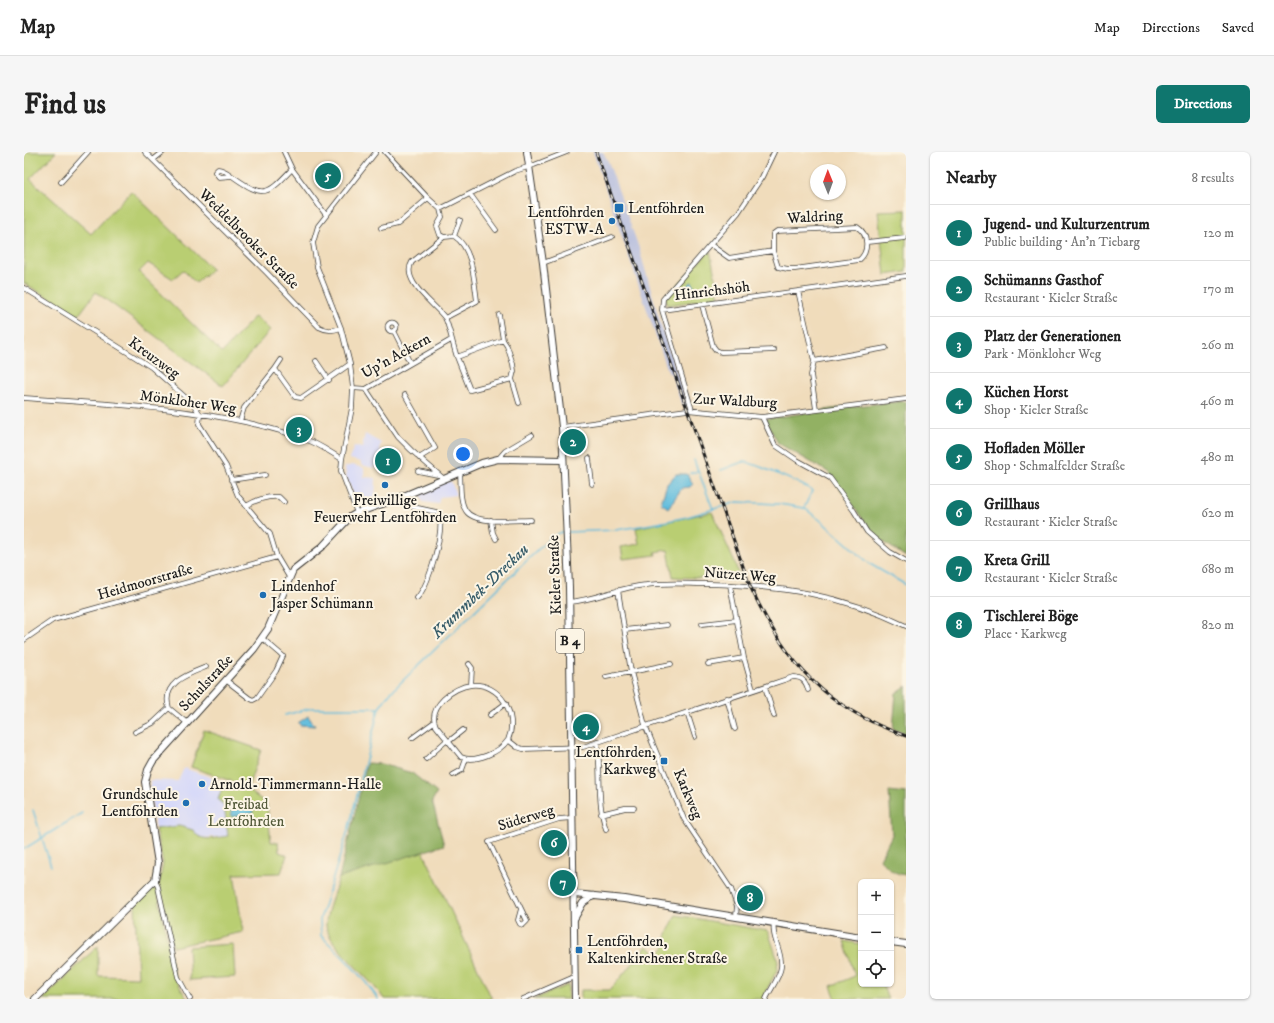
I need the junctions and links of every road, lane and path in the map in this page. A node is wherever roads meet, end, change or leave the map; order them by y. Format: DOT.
graph roads {
  1 [pos="88,152"];
  2 [pos="145,152"];
  3 [pos="163,152"];
  4 [pos="284,152"];
  5 [pos="376,152"];
  6 [pos="385,152"];
  7 [pos="528,152"];
  8 [pos="567,152"];
  9 [pos="774,152"];
  10 [pos="153,160"];
  11 [pos="529,166"];
  12 [pos="292,169"];
  13 [pos="232,176"];
  14 [pos="61,182"];
  15 [pos="470,194"];
  16 [pos="428,198"];
  17 [pos="440,209"];
  18 [pos="326,215"];
  19 [pos="460,220"];
  20 [pos="380,228"];
  21 [pos="496,230"];
  22 [pos="454,236"];
  23 [pos="444,237"];
  24 [pos="612,238"];
  25 [pos="905,238"];
  26 [pos="867,242"];
  27 [pos="711,245"];
  28 [pos="773,251"];
  29 [pos="543,263"];
  30 [pos="906,276"];
  31 [pos="24,288"];
  32 [pos="798,291"];
  33 [pos="702,305"];
  34 [pos="662,310"];
  35 [pos="500,315"];
  36 [pos="445,318"];
  37 [pos="341,328"];
  38 [pos="394,331"];
  39 [pos="450,340"];
  40 [pos="503,340"];
  41 [pos="886,348"];
  42 [pos="774,350"];
  43 [pos="457,357"];
  44 [pos="281,360"];
  45 [pos="316,360"];
  46 [pos="814,361"];
  47 [pos="410,363"];
  48 [pos="350,364"];
  49 [pos="275,369"];
  50 [pos="512,379"];
  51 [pos="329,380"];
  52 [pos="353,388"];
  53 [pos="366,389"];
  54 [pos="405,395"];
  55 [pos="24,398"];
  56 [pos="906,399"];
  57 [pos="518,403"];
  58 [pos="816,409"];
  59 [pos="692,410"];
  60 [pos="200,414"];
  61 [pos="762,417"];
  62 [pos="240,421"];
  63 [pos="562,427"];
  64 [pos="532,435"];
  65 [pos="419,458"];
  66 [pos="589,458"];
  67 [pos="342,459"];
  68 [pos="498,459"];
  69 [pos="563,460"];
  70 [pos="418,471"];
  71 [pos="460,471"];
  72 [pos="266,475"];
  73 [pos="441,477"];
  74 [pos="231,480"];
  75 [pos="592,484"];
  76 [pos="398,498"];
  77 [pos="284,502"];
  78 [pos="246,506"];
  79 [pos="357,513"];
  80 [pos="491,520"];
  81 [pos="531,520"];
  82 [pos="496,539"];
  83 [pos="278,557"];
  84 [pos="906,561"];
  85 [pos="288,577"];
  86 [pos="730,585"];
  87 [pos="618,590"];
  88 [pos="417,598"];
  89 [pos="569,602"];
  90 [pos="737,620"];
  91 [pos="702,624"];
  92 [pos="666,625"];
  93 [pos="906,626"];
  94 [pos="625,630"];
  95 [pos="262,638"];
  96 [pos="24,640"];
  97 [pos="744,658"];
  98 [pos="469,664"];
  99 [pos="670,664"];
  100 [pos="708,664"];
  101 [pos="206,667"];
  102 [pos="631,672"];
  103 [pos="606,677"];
  104 [pos="227,681"];
  105 [pos="471,685"];
  106 [pos="765,686"];
  107 [pos="753,690"];
  108 [pos="808,690"];
  109 [pos="727,698"];
  110 [pos="506,704"];
  111 [pos="169,708"];
  112 [pos="687,712"];
  113 [pos="490,715"];
  114 [pos="774,716"];
  115 [pos="434,722"];
  116 [pos="187,723"];
  117 [pos="645,725"];
  118 [pos="735,729"];
  119 [pos="463,730"];
  120 [pos="135,732"];
  121 [pos="695,737"];
  122 [pos="412,738"];
  123 [pos="508,740"];
  124 [pos="448,741"];
  125 [pos="597,742"];
  126 [pos="571,748"];
  127 [pos="466,759"];
  128 [pos="426,760"];
  129 [pos="453,775"];
  130 [pos="634,808"];
  131 [pos="601,814"];
  132 [pos="572,818"];
  133 [pos="606,829"];
  134 [pos="154,880"];
  135 [pos="575,894"];
  136 [pos="595,896"];
  137 [pos="521,909"];
  138 [pos="736,917"];
  139 [pos="574,920"];
  140 [pos="774,923"];
  141 [pos="858,937"];
  142 [pos="894,942"];
  143 [pos="906,944"];
  144 [pos="574,977"];
  145 [pos="35,999"];
  146 [pos="190,999"];
  147 [pos="523,999"];
  148 [pos="575,999"];
  149 [pos="766,999"];
  1 -- 14 [label="street"];
  2 -- 10 [label="street, Weddelbrooker Straße"];
  3 -- 10 [label="street"];
  4 -- 12 [label="street"];
  5 -- 18 [label="street"];
  6 -- 16 [label="street"];
  7 -- 11 [label="main road, Kieler Straße / B 4"];
  8 -- 11 [label="street"];
  9 -- 27 [label="street"];
  10 -- 37 [label="street, Weddelbrooker Straße"];
  11 -- 15 [label="street"];
  11 -- 29 [label="main road, Kieler Straße / B 4"];
  12 -- 13 [label="street"];
  12 -- 18 [label="street"];
  15 -- 17 [label="street"];
  15 -- 21 [label="street"];
  16 -- 17 [label="street"];
  16 -- 20 [label="street"];
  17 -- 23 [label="street"];
  18 -- 37 [label="street"];
  19 -- 22 [label="street"];
  22 -- 23 [label="street"];
  22 -- 36 [label="street"];
  23 -- 36 [label="street"];
  24 -- 29 [label="street"];
  25 -- 26 [label="street"];
  26 -- 28 [label="street"];
  26 -- 28 [label="street, Waldring"];
  27 -- 28 [label="street"];
  27 -- 34 [label="street"];
  29 -- 63 [label="main road, Kieler Straße / B 4"];
  30 -- 32 [label="street, Hinrichshöh"];
  31 -- 60 [label="street, Kreuzweg"];
  32 -- 33 [label="street, Hinrichshöh"];
  32 -- 46 [label="street"];
  33 -- 34 [label="street, Hinrichshöh"];
  33 -- 42 [label="street"];
  34 -- 59 [label="street, Hinrichshöh"];
  35 -- 40 [label="street"];
  36 -- 39 [label="street"];
  37 -- 48 [label="street"];
  38 -- 47 [label="street"];
  39 -- 43 [label="street"];
  39 -- 47 [label="street, Up'n Ackern"];
  40 -- 43 [label="street"];
  40 -- 50 [label="street"];
  41 -- 46 [label="street"];
  43 -- 50 [label="street"];
  44 -- 49 [label="street"];
  45 -- 51 [label="street"];
  46 -- 58 [label="street"];
  47 -- 53 [label="street, Up'n Ackern"];
  48 -- 51 [label="street"];
  48 -- 52 [label="street"];
  49 -- 51 [label="street"];
  49 -- 62 [label="street"];
  50 -- 57 [label="street"];
  52 -- 53 [label="street, Up'n Ackern"];
  52 -- 67 [label="street"];
  53 -- 65 [label="street"];
  54 -- 65 [label="street"];
  55 -- 60 [label="street, Mönkloher Weg"];
  56 -- 58 [label="street, Zur Waldburg"];
  58 -- 61 [label="street, Zur Waldburg"];
  59 -- 61 [label="street, Zur Waldburg"];
  59 -- 63 [label="street, Zur Waldburg"];
  60 -- 62 [label="street, Mönkloher Weg"];
  60 -- 74 [label="street, Kreuzweg"];
  61 -- 84 [label="street"];
  62 -- 67 [label="street, Mönkloher Weg"];
  63 -- 69 [label="main road, Kieler Straße / B 4"];
  64 -- 68 [label="street, Schulstraße"];
  65 -- 73 [label="street"];
  66 -- 75 [label="street"];
  67 -- 79 [label="street"];
  68 -- 69 [label="main road, Schulstraße"];
  68 -- 71 [label="main road, Schulstraße"];
  69 -- 89 [label="main road, Kieler Straße / B 4"];
  70 -- 73 [label="street"];
  71 -- 73 [label="main road, Schulstraße"];
  71 -- 80 [label="street"];
  72 -- 74 [label="street"];
  73 -- 76 [label="main road, Schulstraße"];
  74 -- 78 [label="street, Kreuzweg"];
  76 -- 79 [label="main road, Schulstraße"];
  76 -- 88 [label="street"];
  77 -- 78 [label="street"];
  78 -- 83 [label="street, Kreuzweg"];
  79 -- 85 [label="main road, Schulstraße"];
  80 -- 81 [label="street"];
  80 -- 82 [label="street"];
  83 -- 85 [label="street, Kreuzweg"];
  83 -- 96 [label="street, Heidmoorstraße"];
  85 -- 95 [label="main road, Schulstraße"];
  86 -- 87 [label="street, Nützer Weg"];
  86 -- 90 [label="street"];
  86 -- 93 [label="street, Nützer Weg"];
  87 -- 89 [label="street, Nützer Weg"];
  87 -- 94 [label="street, Karkweg"];
  89 -- 126 [label="main road, Kieler Straße / B 4"];
  90 -- 91 [label="street"];
  90 -- 97 [label="street"];
  92 -- 94 [label="street"];
  94 -- 102 [label="street, Karkweg"];
  95 -- 104 [label="main road, Schulstraße"];
  95 -- 104 [label="street"];
  97 -- 100 [label="street"];
  97 -- 107 [label="street"];
  98 -- 105 [label="street"];
  99 -- 102 [label="street"];
  101 -- 111 [label="street"];
  102 -- 103 [label="street"];
  102 -- 117 [label="street, Karkweg"];
  104 -- 116 [label="main road, Schulstraße"];
  105 -- 110 [label="street"];
  105 -- 115 [label="street"];
  106 -- 107 [label="street"];
  106 -- 108 [label="street"];
  106 -- 114 [label="street"];
  107 -- 109 [label="street"];
  109 -- 112 [label="street"];
  109 -- 118 [label="street"];
  110 -- 113 [label="street"];
  110 -- 123 [label="street"];
  111 -- 116 [label="street"];
  111 -- 120 [label="street"];
  112 -- 117 [label="street"];
  112 -- 121 [label="street"];
  115 -- 122 [label="street"];
  115 -- 124 [label="street"];
  116 -- 134 [label="main road, Schulstraße"];
  117 -- 125 [label="street"];
  117 -- 138 [label="street, Karkweg"];
  119 -- 124 [label="street"];
  123 -- 126 [label="street"];
  123 -- 127 [label="street"];
  124 -- 127 [label="street"];
  124 -- 128 [label="street"];
  125 -- 126 [label="street"];
  125 -- 131 [label="street"];
  126 -- 132 [label="main road, Kieler Straße / B 4"];
  127 -- 129 [label="street"];
  130 -- 131 [label="street"];
  131 -- 133 [label="street"];
  132 -- 135 [label="main road, Kieler Straße / B 4"];
  132 -- 137 [label="street, Süderweg"];
  134 -- 145 [label="main road"];
  134 -- 146 [label="street"];
  135 -- 136 [label="main road"];
  135 -- 139 [label="main road, Kieler Straße / B 4"];
  136 -- 138 [label="main road"];
  136 -- 139 [label="main road"];
  138 -- 140 [label="main road"];
  139 -- 144 [label="main road, Kieler Straße / B 4"];
  140 -- 141 [label="main road"];
  140 -- 149 [label="street"];
  142 -- 143 [label="main road"];
  144 -- 147 [label="street"];
  144 -- 148 [label="main road, Kieler Straße / B 4"];
}
